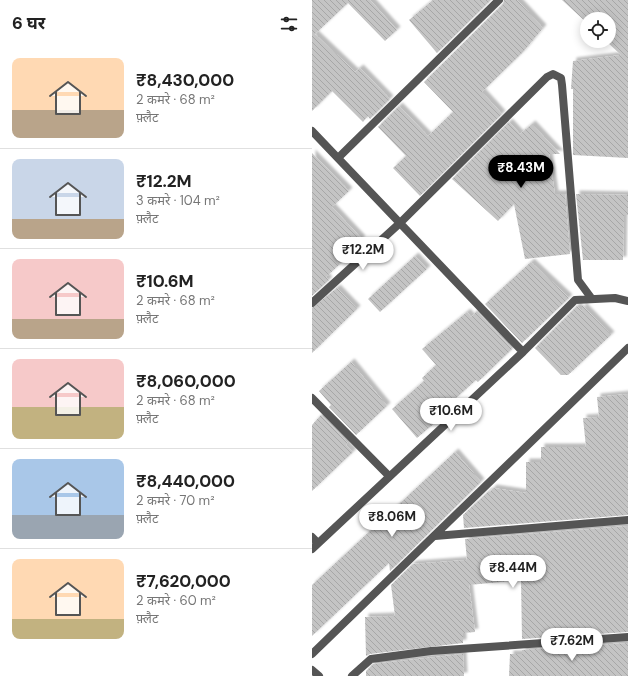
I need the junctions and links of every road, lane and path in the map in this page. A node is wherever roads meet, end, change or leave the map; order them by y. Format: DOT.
graph roads {
  1 [pos="499,0"];
  2 [pos="312,131"];
  3 [pos="338,158"];
  4 [pos="400,223"];
  5 [pos="592,299"];
  6 [pos="628,301"];
  7 [pos="312,303"];
  8 [pos="628,348"];
  9 [pos="523,352"];
  10 [pos="312,398"];
  11 [pos="389,476"];
  12 [pos="628,520"];
  13 [pos="435,536"];
  14 [pos="314,543"];
  15 [pos="628,637"];
  16 [pos="312,654"];
  17 [pos="312,670"];
  18 [pos="319,676"];
  19 [pos="352,676"];
  1 -- 3 [label="street"];
  2 -- 3 [label="street"];
  3 -- 4 [label="street"];
  4 -- 5 [label="street"];
  4 -- 7 [label="street"];
  4 -- 9 [label="street"];
  5 -- 6 [label="street"];
  5 -- 9 [label="street"];
  8 -- 13 [label="street"];
  9 -- 11 [label="street"];
  10 -- 11 [label="street"];
  11 -- 14 [label="street"];
  12 -- 13 [label="street"];
  13 -- 16 [label="street"];
  15 -- 19 [label="street"];
  17 -- 18 [label="street"];
}
